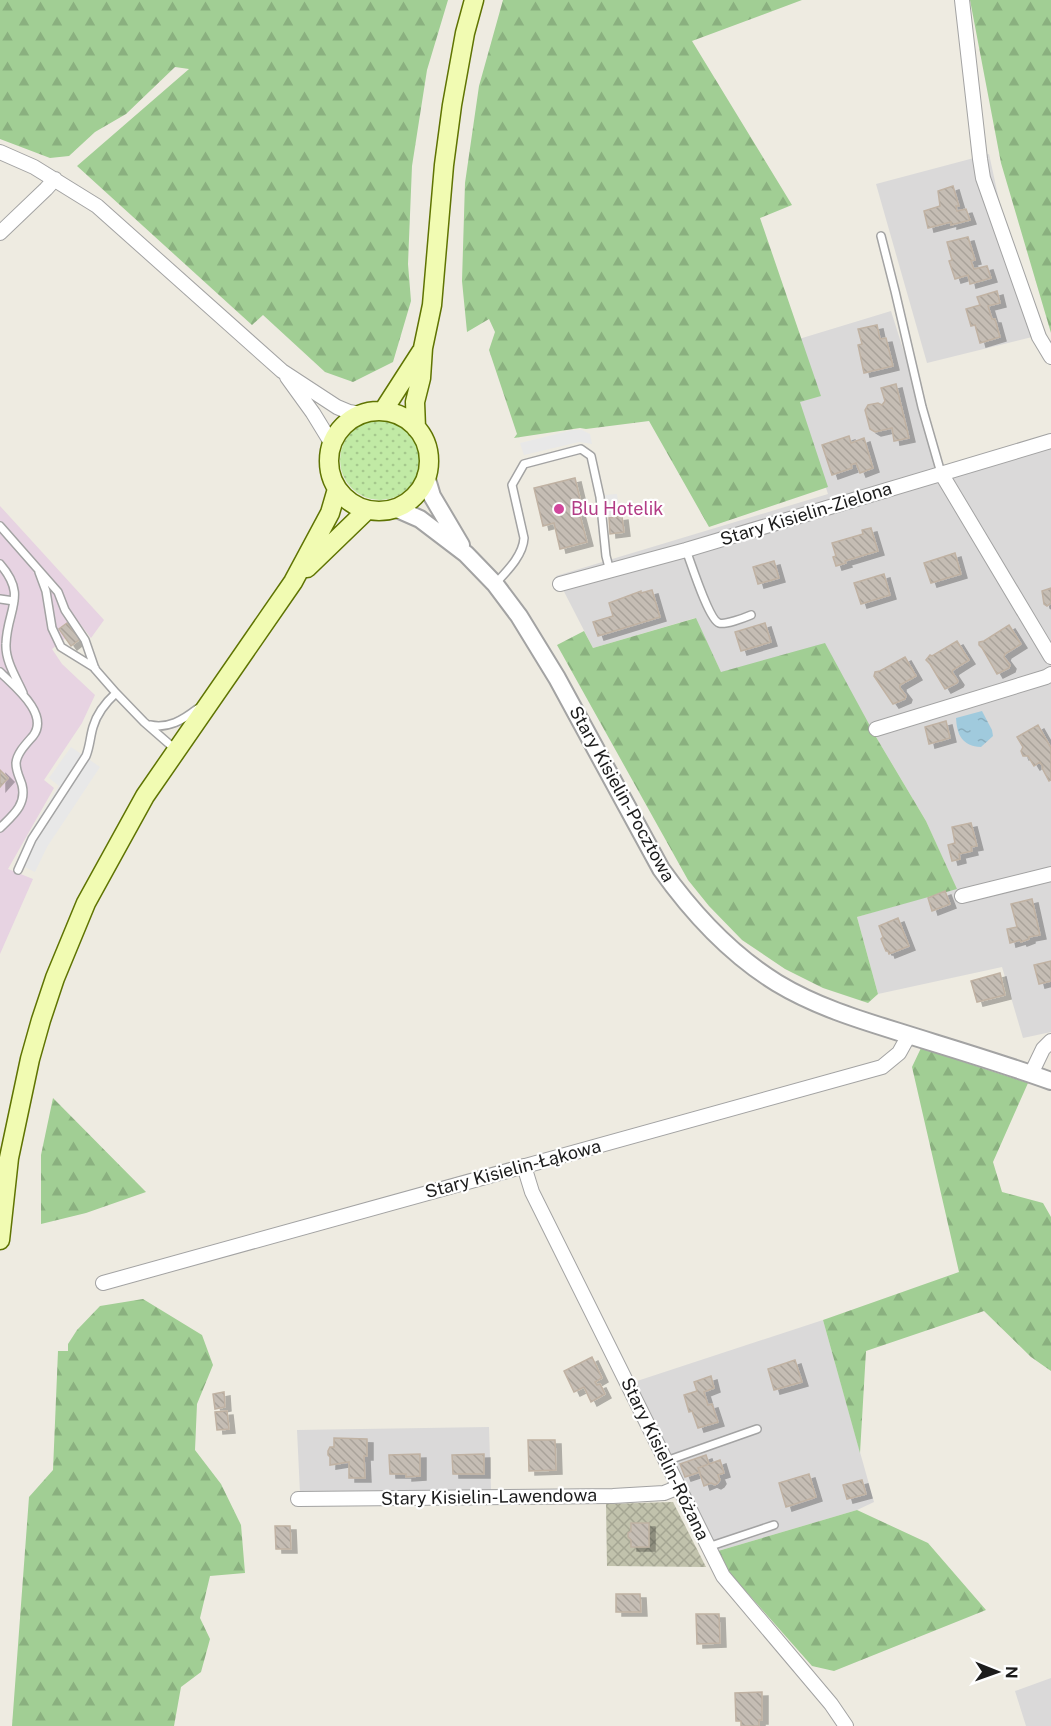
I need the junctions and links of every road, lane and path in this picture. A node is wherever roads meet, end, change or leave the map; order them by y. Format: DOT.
graph roads {
  1 [pos="474,0"];
  2 [pos="962,0"];
  3 [pos="0,152"];
  4 [pos="55,179"];
  5 [pos="0,233"];
  6 [pos="881,236"];
  7 [pos="423,348"];
  8 [pos="1051,357"];
  9 [pos="282,371"];
  10 [pos="383,411"];
  11 [pos="362,414"];
  12 [pos="416,428"];
  13 [pos="1051,441"];
  14 [pos="332,444"];
  15 [pos="941,473"];
  16 [pos="426,476"];
  17 [pos="337,489"];
  18 [pos="395,508"];
  19 [pos="366,511"];
  20 [pos="0,526"];
  21 [pos="686,550"];
  22 [pos="466,554"];
  23 [pos="0,564"];
  24 [pos="39,570"];
  25 [pos="609,571"];
  26 [pos="293,582"];
  27 [pos="495,584"];
  28 [pos="560,584"];
  29 [pos="0,599"];
  30 [pos="14,601"];
  31 [pos="751,615"];
  32 [pos="1051,657"];
  33 [pos="95,669"];
  34 [pos="0,672"];
  35 [pos="1051,674"];
  36 [pos="116,693"];
  37 [pos="215,694"];
  38 [pos="26,699"];
  39 [pos="147,725"];
  40 [pos="876,729"];
  41 [pos="176,750"];
  42 [pos="0,828"];
  43 [pos="18,870"];
  44 [pos="1051,874"];
  45 [pos="962,896"];
  46 [pos="909,1035"];
  47 [pos="1051,1041"];
  48 [pos="1031,1074"];
  49 [pos="1051,1080"];
  50 [pos="524,1166"];
  51 [pos="0,1240"];
  52 [pos="103,1283"];
  53 [pos="758,1429"];
  54 [pos="666,1461"];
  55 [pos="678,1487"];
  56 [pos="298,1499"];
  57 [pos="774,1525"];
  58 [pos="708,1547"];
  59 [pos="846,1726"];
  1 -- 7 [label="main road"];
  2 -- 8 [label="street"];
  3 -- 4 [label="street"];
  4 -- 5 [label="street"];
  4 -- 9 [label="street"];
  6 -- 15 [label="lane"];
  7 -- 10 [label="main road"];
  7 -- 12 [label="main road"];
  9 -- 11 [label="street"];
  9 -- 14 [label="street"];
  10 -- 11 [label="main road"];
  10 -- 12 [label="main road"];
  11 -- 14 [label="main road"];
  12 -- 16 [label="main road"];
  13 -- 15 [label="street, Stary Kisielin-Zielona"];
  14 -- 17 [label="main road"];
  15 -- 21 [label="street, Stary Kisielin-Zielona"];
  15 -- 32 [label="street"];
  16 -- 18 [label="main road"];
  16 -- 22 [label="street, Stary Kisielin-Pocztowa"];
  17 -- 19 [label="main road"];
  17 -- 26 [label="main road"];
  18 -- 19 [label="main road"];
  18 -- 22 [label="street, Stary Kisielin-Pocztowa"];
  19 -- 26 [label="main road"];
  20 -- 24 [label="lane"];
  21 -- 25 [label="street, Stary Kisielin-Zielona"];
  21 -- 31 [label="lane"];
  22 -- 27 [label="street, Stary Kisielin-Pocztowa"];
  23 -- 30 [label="lane"];
  24 -- 33 [label="lane"];
  24 -- 33 [label="lane"];
  25 -- 27 [label="lane"];
  25 -- 28 [label="street, Stary Kisielin-Zielona"];
  26 -- 37 [label="main road"];
  27 -- 46 [label="street, Stary Kisielin-Pocztowa"];
  29 -- 30 [label="lane"];
  30 -- 38 [label="lane"];
  33 -- 36 [label="lane"];
  34 -- 38 [label="lane"];
  35 -- 40 [label="street"];
  36 -- 39 [label="lane"];
  36 -- 43 [label="lane"];
  37 -- 39 [label="lane"];
  37 -- 41 [label="main road"];
  38 -- 42 [label="lane"];
  39 -- 41 [label="lane"];
  41 -- 51 [label="main road"];
  44 -- 45 [label="street"];
  46 -- 48 [label="street, Stary Kisielin-Pocztowa"];
  46 -- 50 [label="street, Stary Kisielin-Łąkowa"];
  47 -- 48 [label="street"];
  48 -- 49 [label="street, Stary Kisielin-Pocztowa"];
  50 -- 52 [label="street, Stary Kisielin-Łąkowa"];
  50 -- 54 [label="street, Stary Kisielin-Różana"];
  53 -- 54 [label="lane"];
  54 -- 55 [label="street, Stary Kisielin-Różana"];
  55 -- 56 [label="street, Stary Kisielin-Lawendowa"];
  55 -- 58 [label="street, Stary Kisielin-Różana"];
  57 -- 58 [label="lane"];
  58 -- 59 [label="street, Stary Kisielin-Różana"];
}
